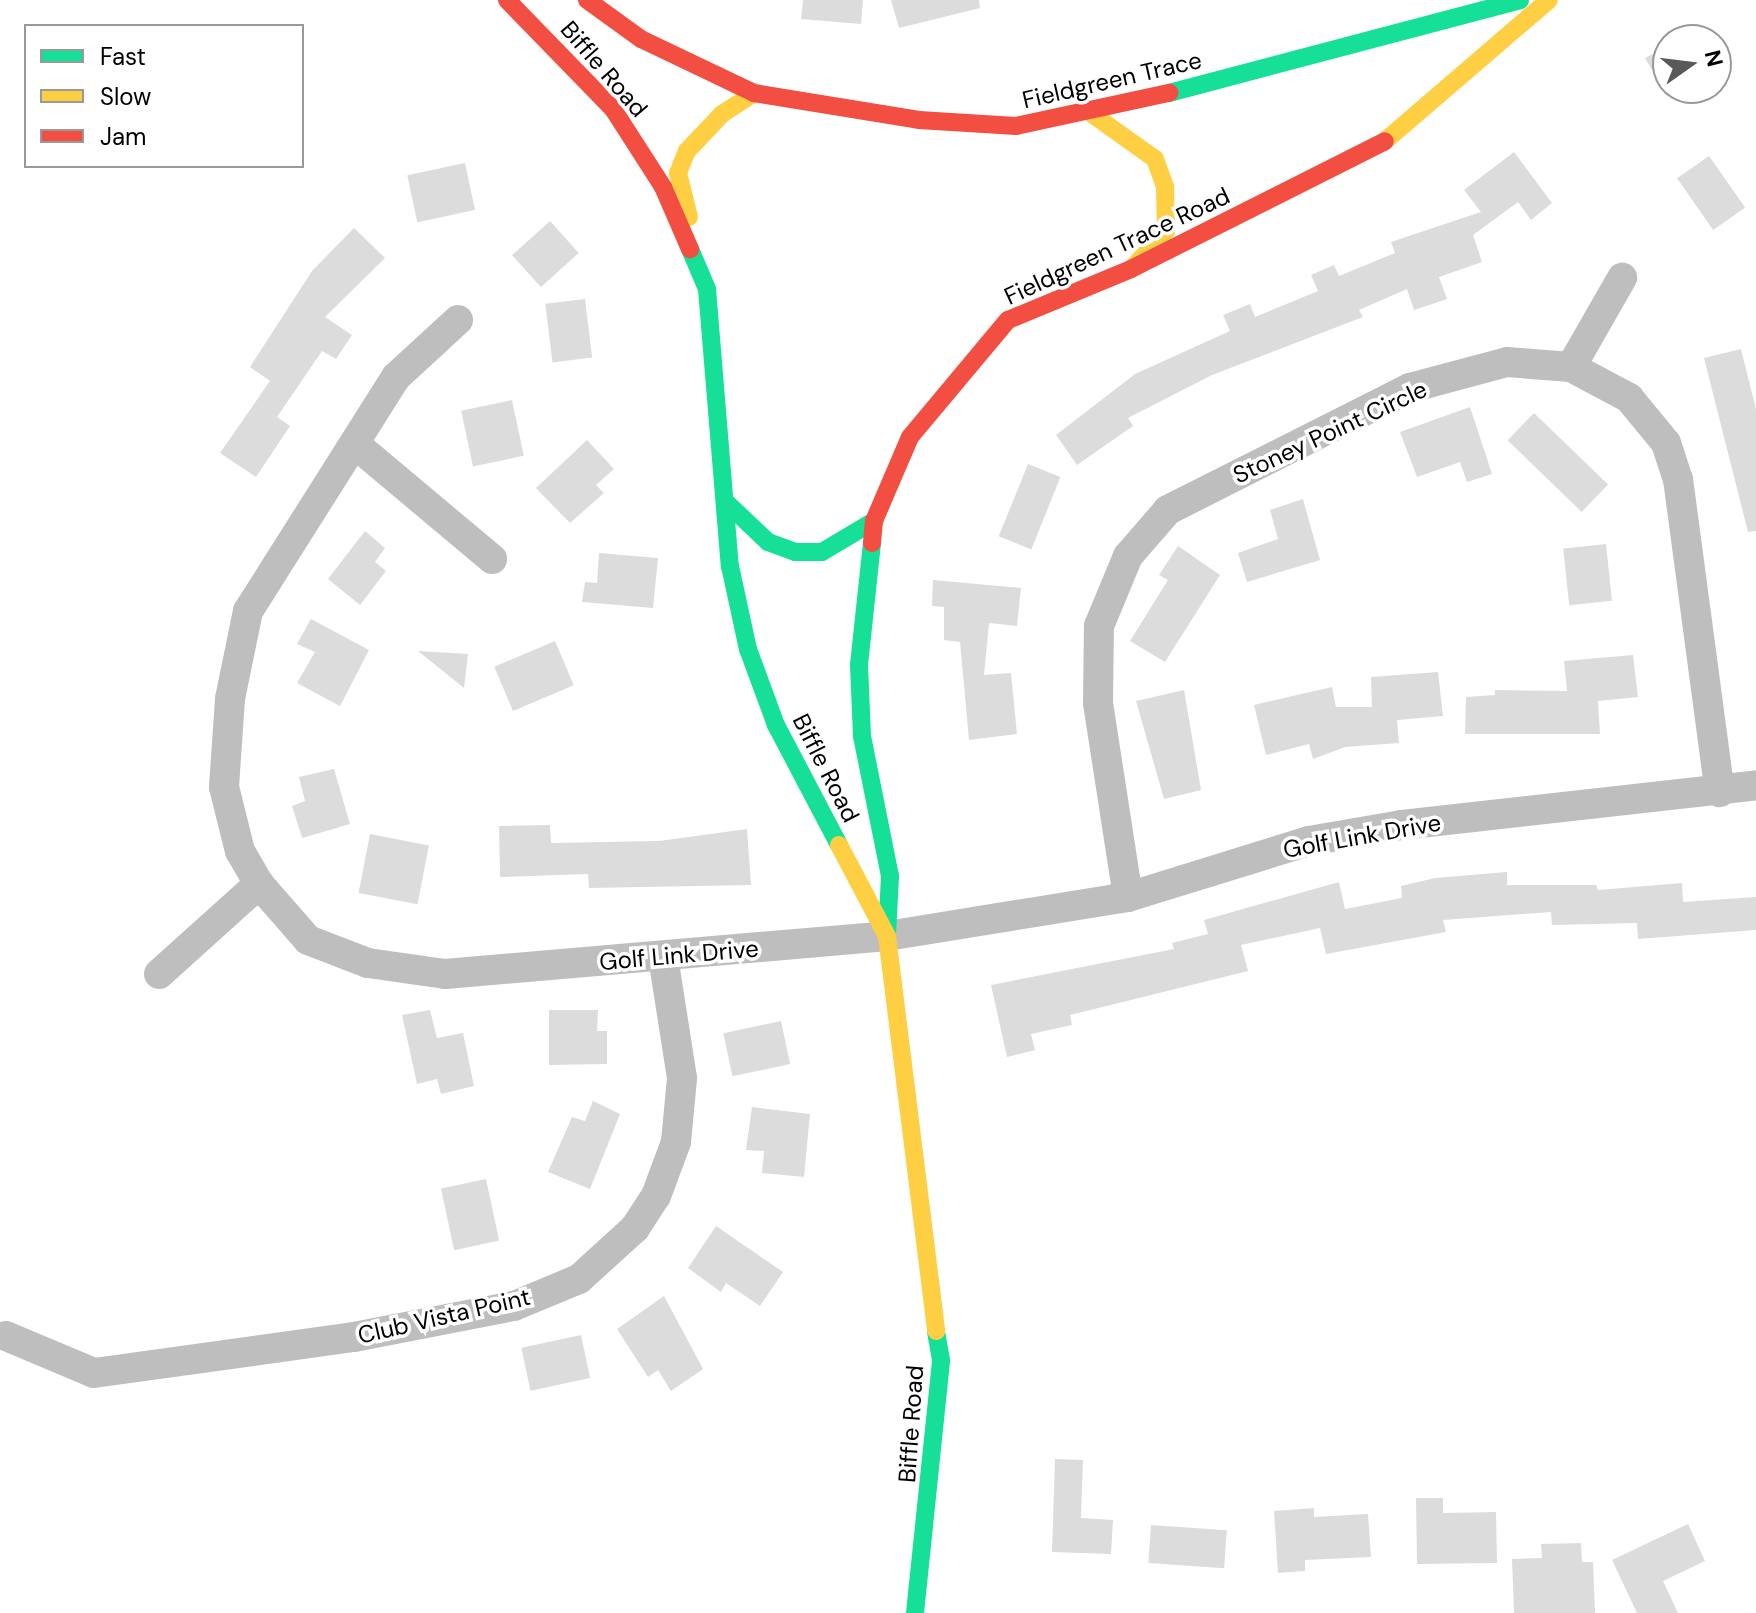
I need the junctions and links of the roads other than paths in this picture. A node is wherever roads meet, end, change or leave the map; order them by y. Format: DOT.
graph roads {
  1 [pos="507,0"];
  2 [pos="587,0"];
  3 [pos="1520,0"];
  4 [pos="1549,0"];
  5 [pos="754,93"];
  6 [pos="1092,114"];
  7 [pos="1131,269"];
  8 [pos="1622,278"];
  9 [pos="707,289"];
  10 [pos="458,320"];
  11 [pos="1571,367"];
  12 [pos="355,444"];
  13 [pos="728,504"];
  14 [pos="874,521"];
  15 [pos="492,559"];
  16 [pos="1756,785"];
  17 [pos="1720,792"];
  18 [pos="259,884"];
  19 [pos="1128,897"];
  20 [pos="887,936"];
  21 [pos="663,957"];
  22 [pos="159,974"];
  23 [pos="6,1336"];
  24 [pos="915,1613"];
  1 -- 9 [label="street, Biffle Road"];
  2 -- 5 [label="street, Fieldgreen Trace"];
  3 -- 6 [label="street, Fieldgreen Trace"];
  4 -- 7 [label="street, Fieldgreen Trace Road"];
  5 -- 6 [label="street, Fieldgreen Trace"];
  5 -- 9 [label="street"];
  6 -- 7 [label="street"];
  7 -- 14 [label="street, Fieldgreen Trace Road"];
  8 -- 11 [label="street"];
  9 -- 13 [label="street, Biffle Road"];
  10 -- 12 [label="street, Golf Link Drive"];
  11 -- 17 [label="street, Stoney Point Circle"];
  11 -- 19 [label="street, Stoney Point Circle"];
  12 -- 15 [label="street"];
  12 -- 18 [label="street, Golf Link Drive"];
  13 -- 14 [label="street"];
  13 -- 20 [label="street, Biffle Road"];
  14 -- 20 [label="street, Fieldgreen Trace Road"];
  16 -- 17 [label="street, Golf Link Drive"];
  17 -- 19 [label="street, Golf Link Drive"];
  18 -- 21 [label="street, Golf Link Drive"];
  18 -- 22 [label="street"];
  19 -- 20 [label="street, Golf Link Drive"];
  20 -- 21 [label="street, Golf Link Drive"];
  20 -- 24 [label="street, Biffle Road"];
  21 -- 23 [label="street, Club Vista Point"];
}
